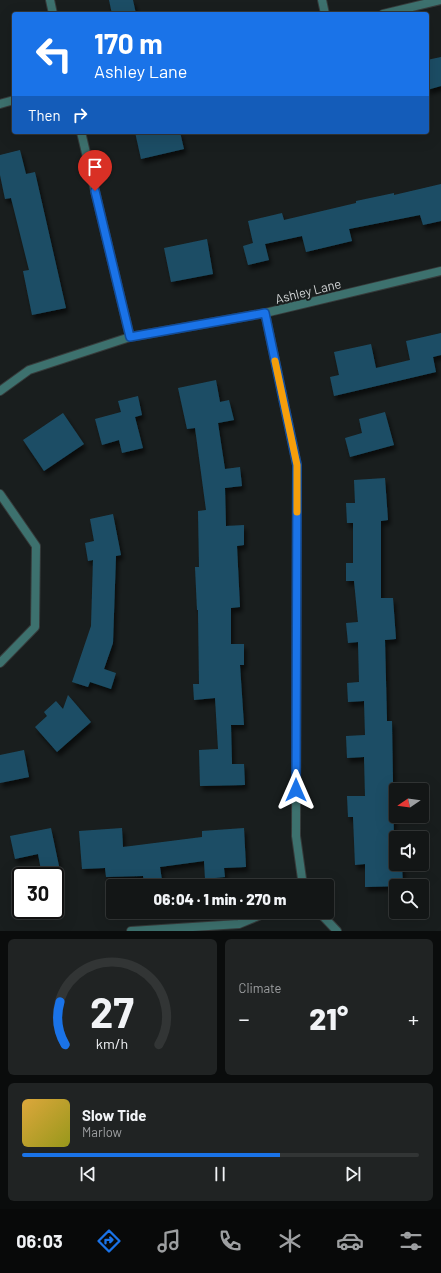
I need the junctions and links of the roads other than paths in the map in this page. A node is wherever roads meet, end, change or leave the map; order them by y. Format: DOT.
graph roads {
  1 [pos="50,0"];
  2 [pos="322,0"];
  3 [pos="441,0"];
  4 [pos="53,12"];
  5 [pos="325,12"];
  6 [pos="391,12"];
  7 [pos="12,101"];
  8 [pos="0,104"];
  9 [pos="81,134"];
  10 [pos="441,271"];
  11 [pos="265,313"];
  12 [pos="130,337"];
  13 [pos="0,391"];
  14 [pos="0,494"];
  15 [pos="0,663"];
  16 [pos="302,879"];
  17 [pos="251,919"];
  18 [pos="326,919"];
  19 [pos="132,931"];
  20 [pos="337,931"];
  1 -- 4 [label="street"];
  2 -- 5 [label="street"];
  3 -- 6 [label="street"];
  7 -- 8 [label="street"];
  9 -- 12 [label="street"];
  10 -- 11 [label="street, Ashley Lane"];
  11 -- 12 [label="street, Ashley Lane"];
  11 -- 16 [label="street"];
  12 -- 13 [label="street, Ashley Lane"];
  14 -- 15 [label="street"];
  17 -- 19 [label="street"];
  18 -- 20 [label="street"];
}
